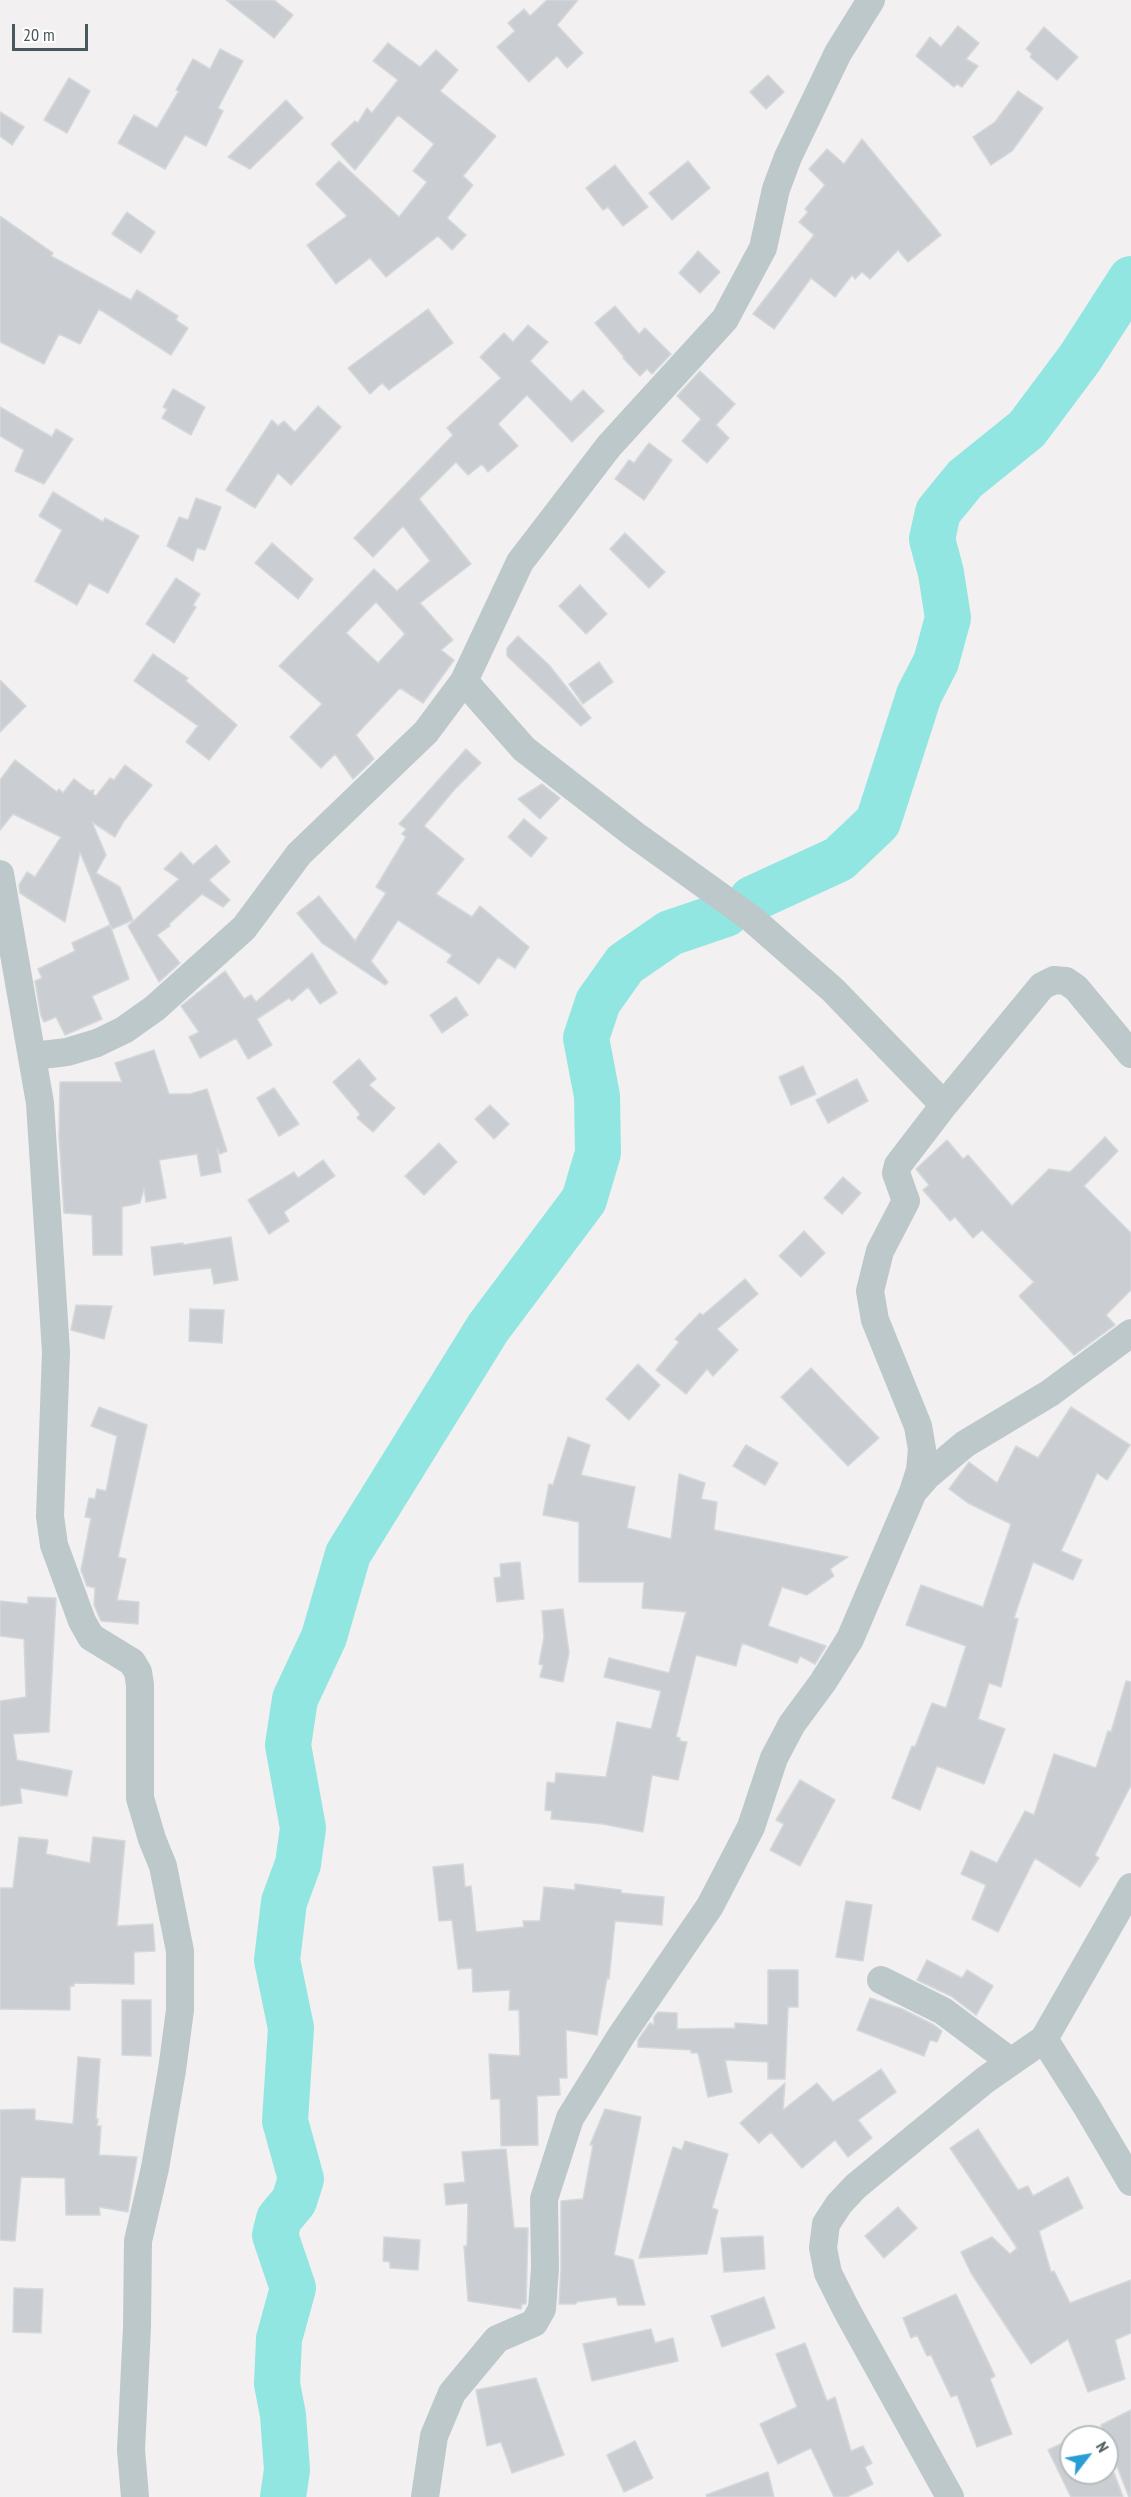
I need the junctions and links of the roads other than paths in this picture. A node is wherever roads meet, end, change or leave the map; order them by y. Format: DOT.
graph roads {
  1 [pos="870,0"];
  2 [pos="464,681"];
  3 [pos="0,874"];
  4 [pos="1131,1054"];
  5 [pos="33,1056"];
  6 [pos="944,1105"];
  7 [pos="1131,1333"];
  8 [pos="913,1492"];
  9 [pos="1131,1887"];
  10 [pos="881,1980"];
  11 [pos="1044,2039"];
  12 [pos="1010,2061"];
  13 [pos="1131,2182"];
  14 [pos="135,2497"];
  15 [pos="425,2497"];
  16 [pos="950,2497"];
  1 -- 2 [label="street"];
  2 -- 5 [label="street"];
  2 -- 6 [label="street"];
  3 -- 5 [label="street"];
  4 -- 6 [label="street"];
  5 -- 14 [label="street"];
  6 -- 8 [label="street"];
  7 -- 8 [label="street"];
  8 -- 15 [label="street"];
  9 -- 11 [label="street"];
  10 -- 12 [label="street"];
  11 -- 12 [label="street"];
  11 -- 13 [label="street"];
  12 -- 16 [label="street"];
}
